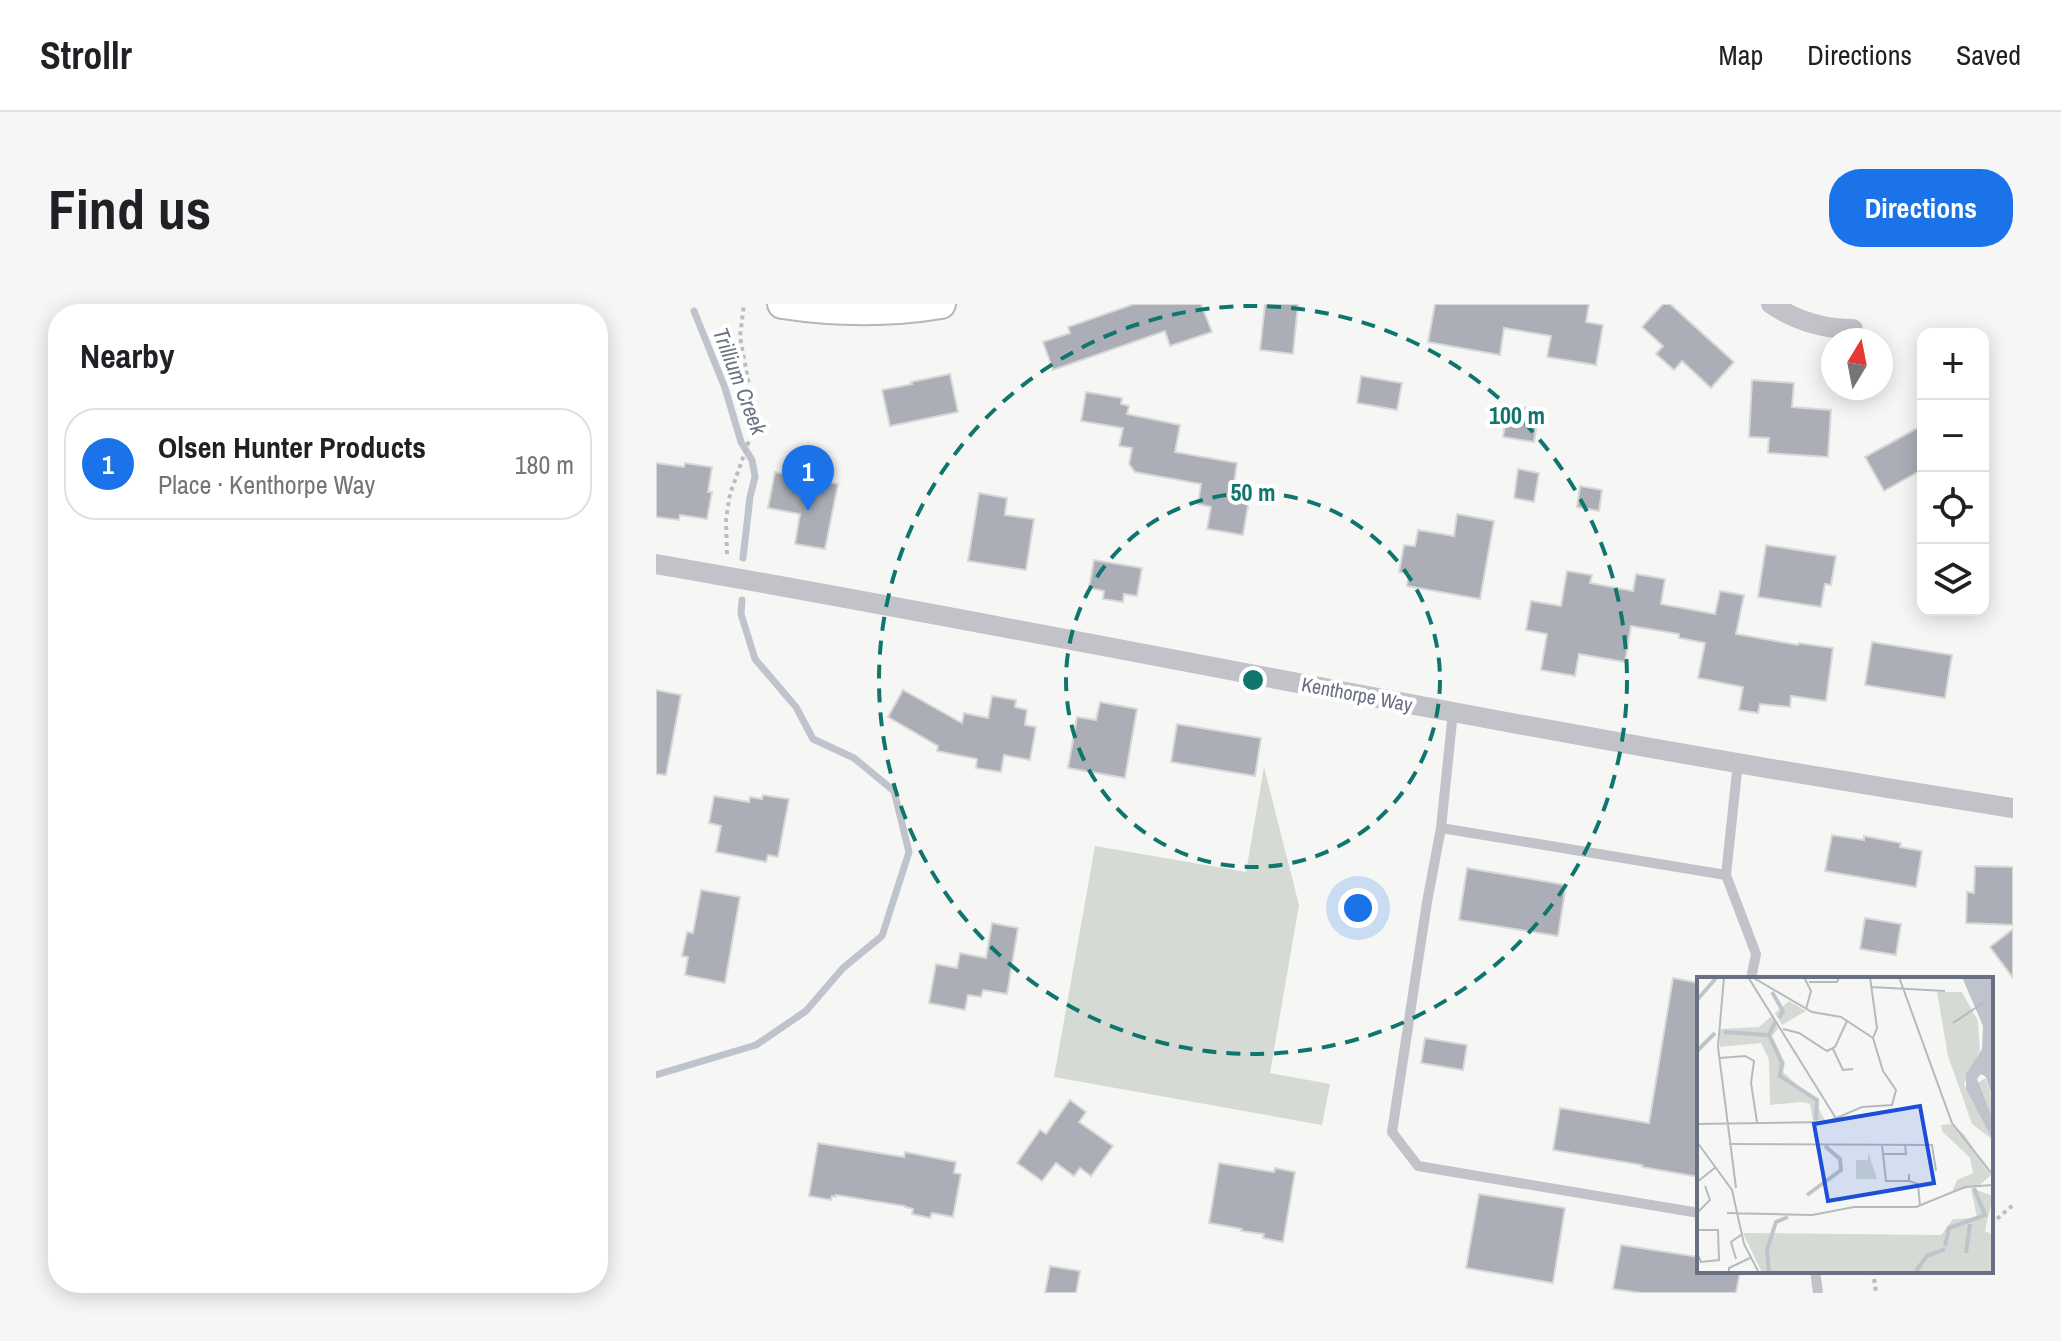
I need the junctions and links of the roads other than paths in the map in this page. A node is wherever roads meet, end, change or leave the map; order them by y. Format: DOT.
graph roads {
  1 [pos="782,304"];
  2 [pos="941,304"];
  3 [pos="1771,304"];
  4 [pos="1830,328"];
  5 [pos="656,564"];
  6 [pos="1453,712"];
  7 [pos="1738,762"];
  8 [pos="2013,808"];
  9 [pos="1441,828"];
  10 [pos="1726,875"];
  11 [pos="1751,977"];
  12 [pos="1697,1213"];
  13 [pos="1815,1273"];
  14 [pos="1818,1293"];
  1 -- 2 [label="street"];
  3 -- 4 [label="street"];
  5 -- 6 [label="street, Kenthorpe Way"];
  6 -- 7 [label="street, Kenthorpe Way"];
  6 -- 9 [label="lane"];
  7 -- 8 [label="street, Kenthorpe Way"];
  7 -- 10 [label="lane"];
  9 -- 10 [label="lane"];
  9 -- 12 [label="lane"];
  10 -- 11 [label="lane"];
  13 -- 14 [label="lane"];
}
